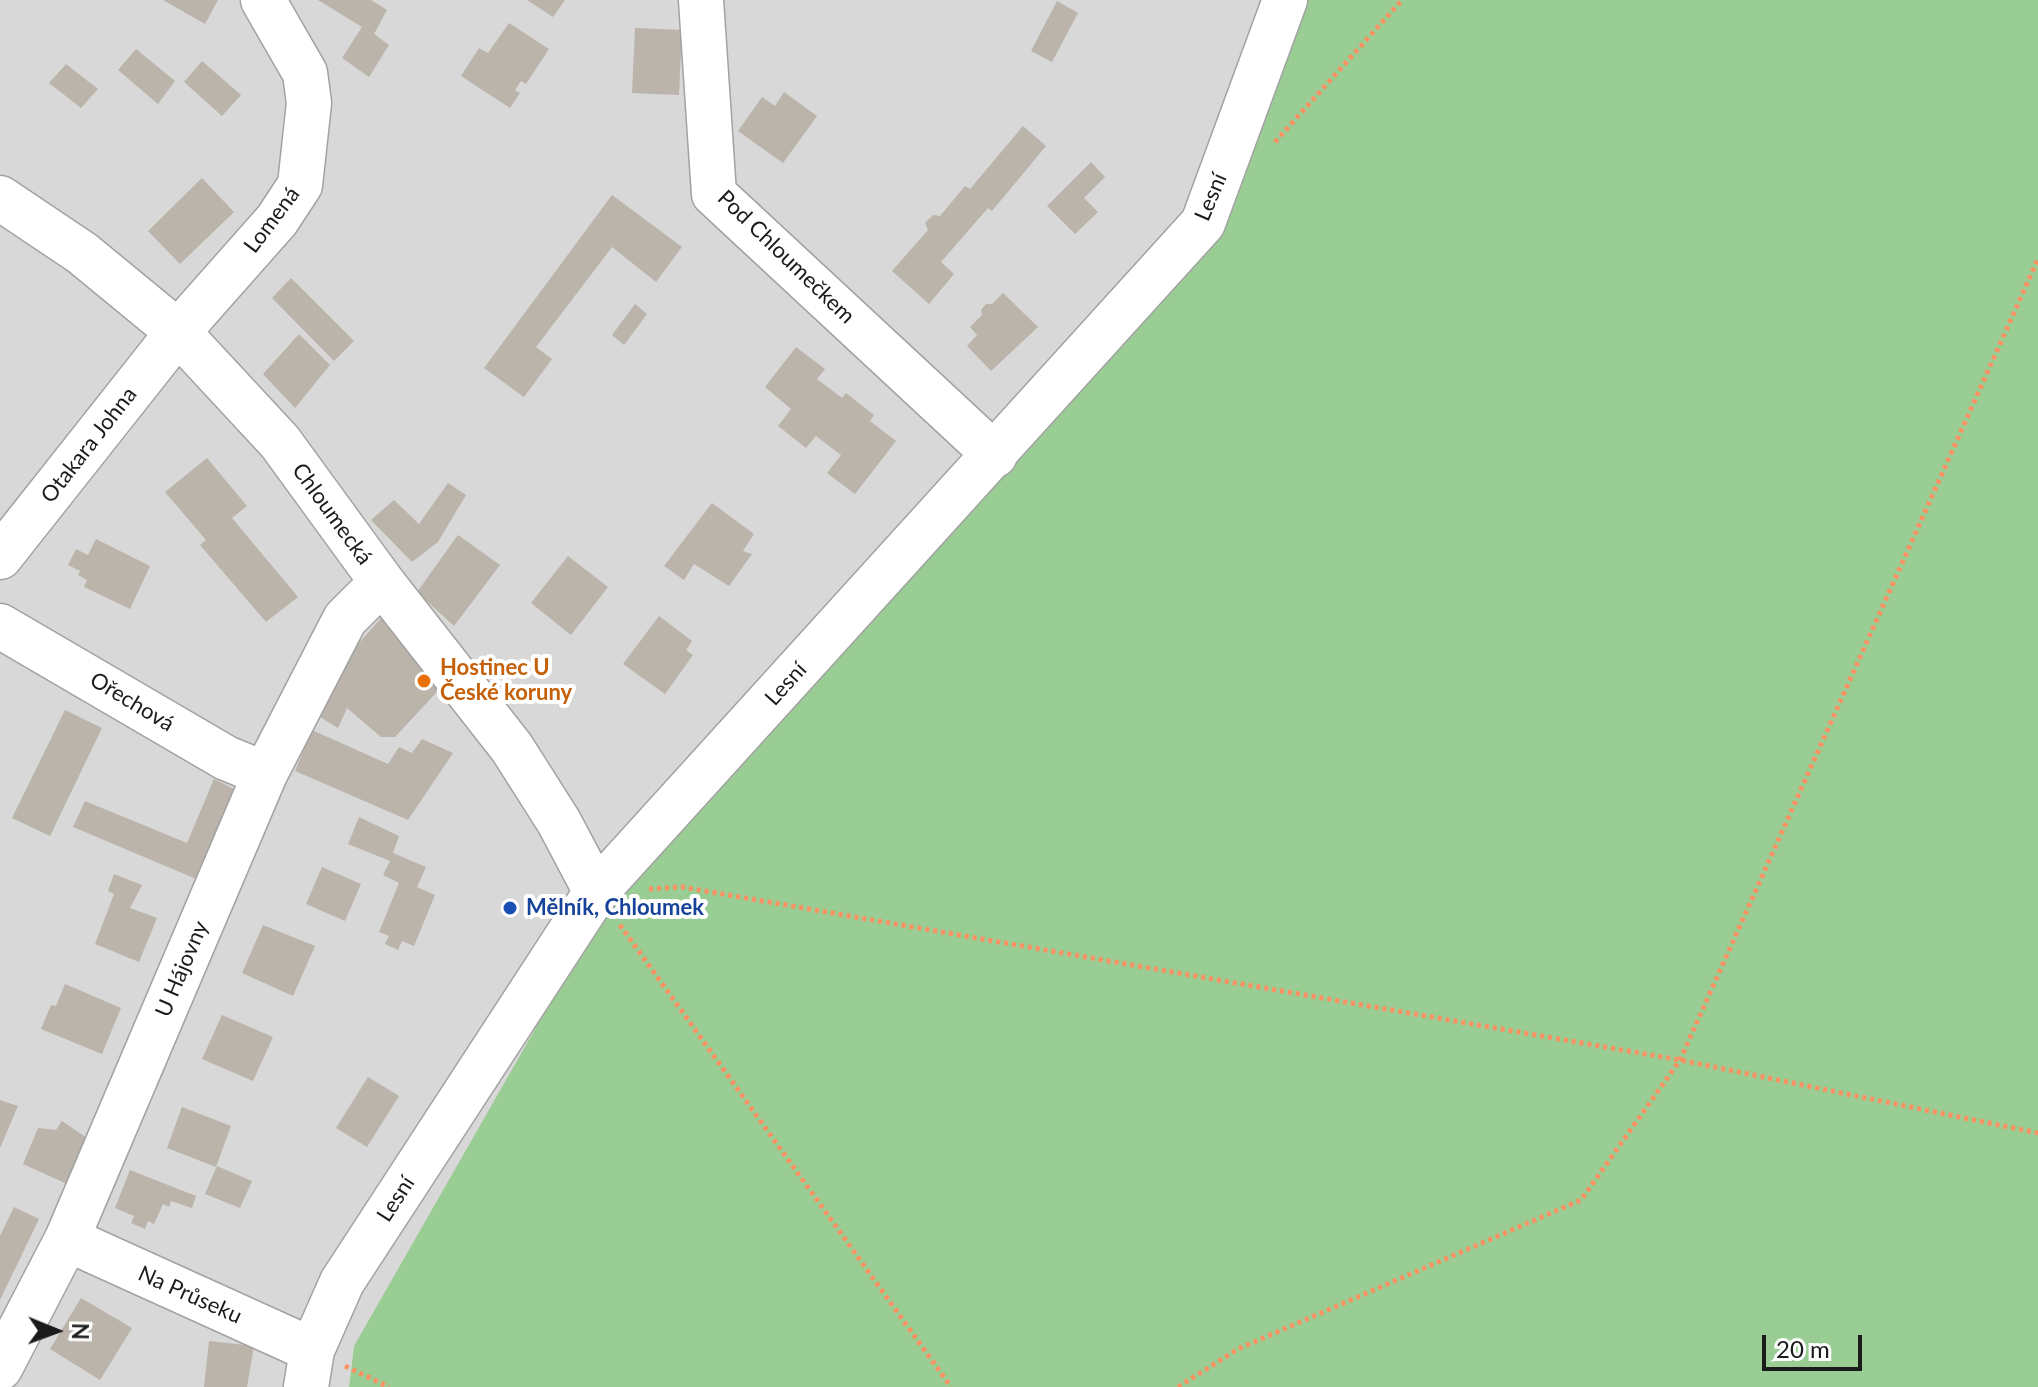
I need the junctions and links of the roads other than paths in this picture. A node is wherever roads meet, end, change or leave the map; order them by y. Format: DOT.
graph roads {
  1 [pos="263,0"];
  2 [pos="701,0"];
  3 [pos="1285,0"];
  4 [pos="0,198"];
  5 [pos="178,332"];
  6 [pos="995,455"];
  7 [pos="0,557"];
  8 [pos="382,582"];
  9 [pos="0,626"];
  10 [pos="265,774"];
  11 [pos="596,892"];
  12 [pos="67,1239"];
  13 [pos="0,1368"];
  14 [pos="309,1368"];
  1 -- 5 [label="street, Lomená"];
  2 -- 6 [label="street, Pod Chloumečkem"];
  3 -- 6 [label="street, Lesní"];
  4 -- 5 [label="street, Chloumecká"];
  5 -- 7 [label="street, Otakara Johna"];
  5 -- 8 [label="street, Chloumecká"];
  6 -- 11 [label="street, Lesní"];
  8 -- 10 [label="street, U Hájovny"];
  8 -- 11 [label="street, Chloumecká"];
  9 -- 10 [label="street, Ořechová"];
  10 -- 12 [label="street, U Hájovny"];
  11 -- 14 [label="street, Lesní"];
  12 -- 13 [label="street, U Hájovny"];
  12 -- 14 [label="street, Na Průseku"];
}
